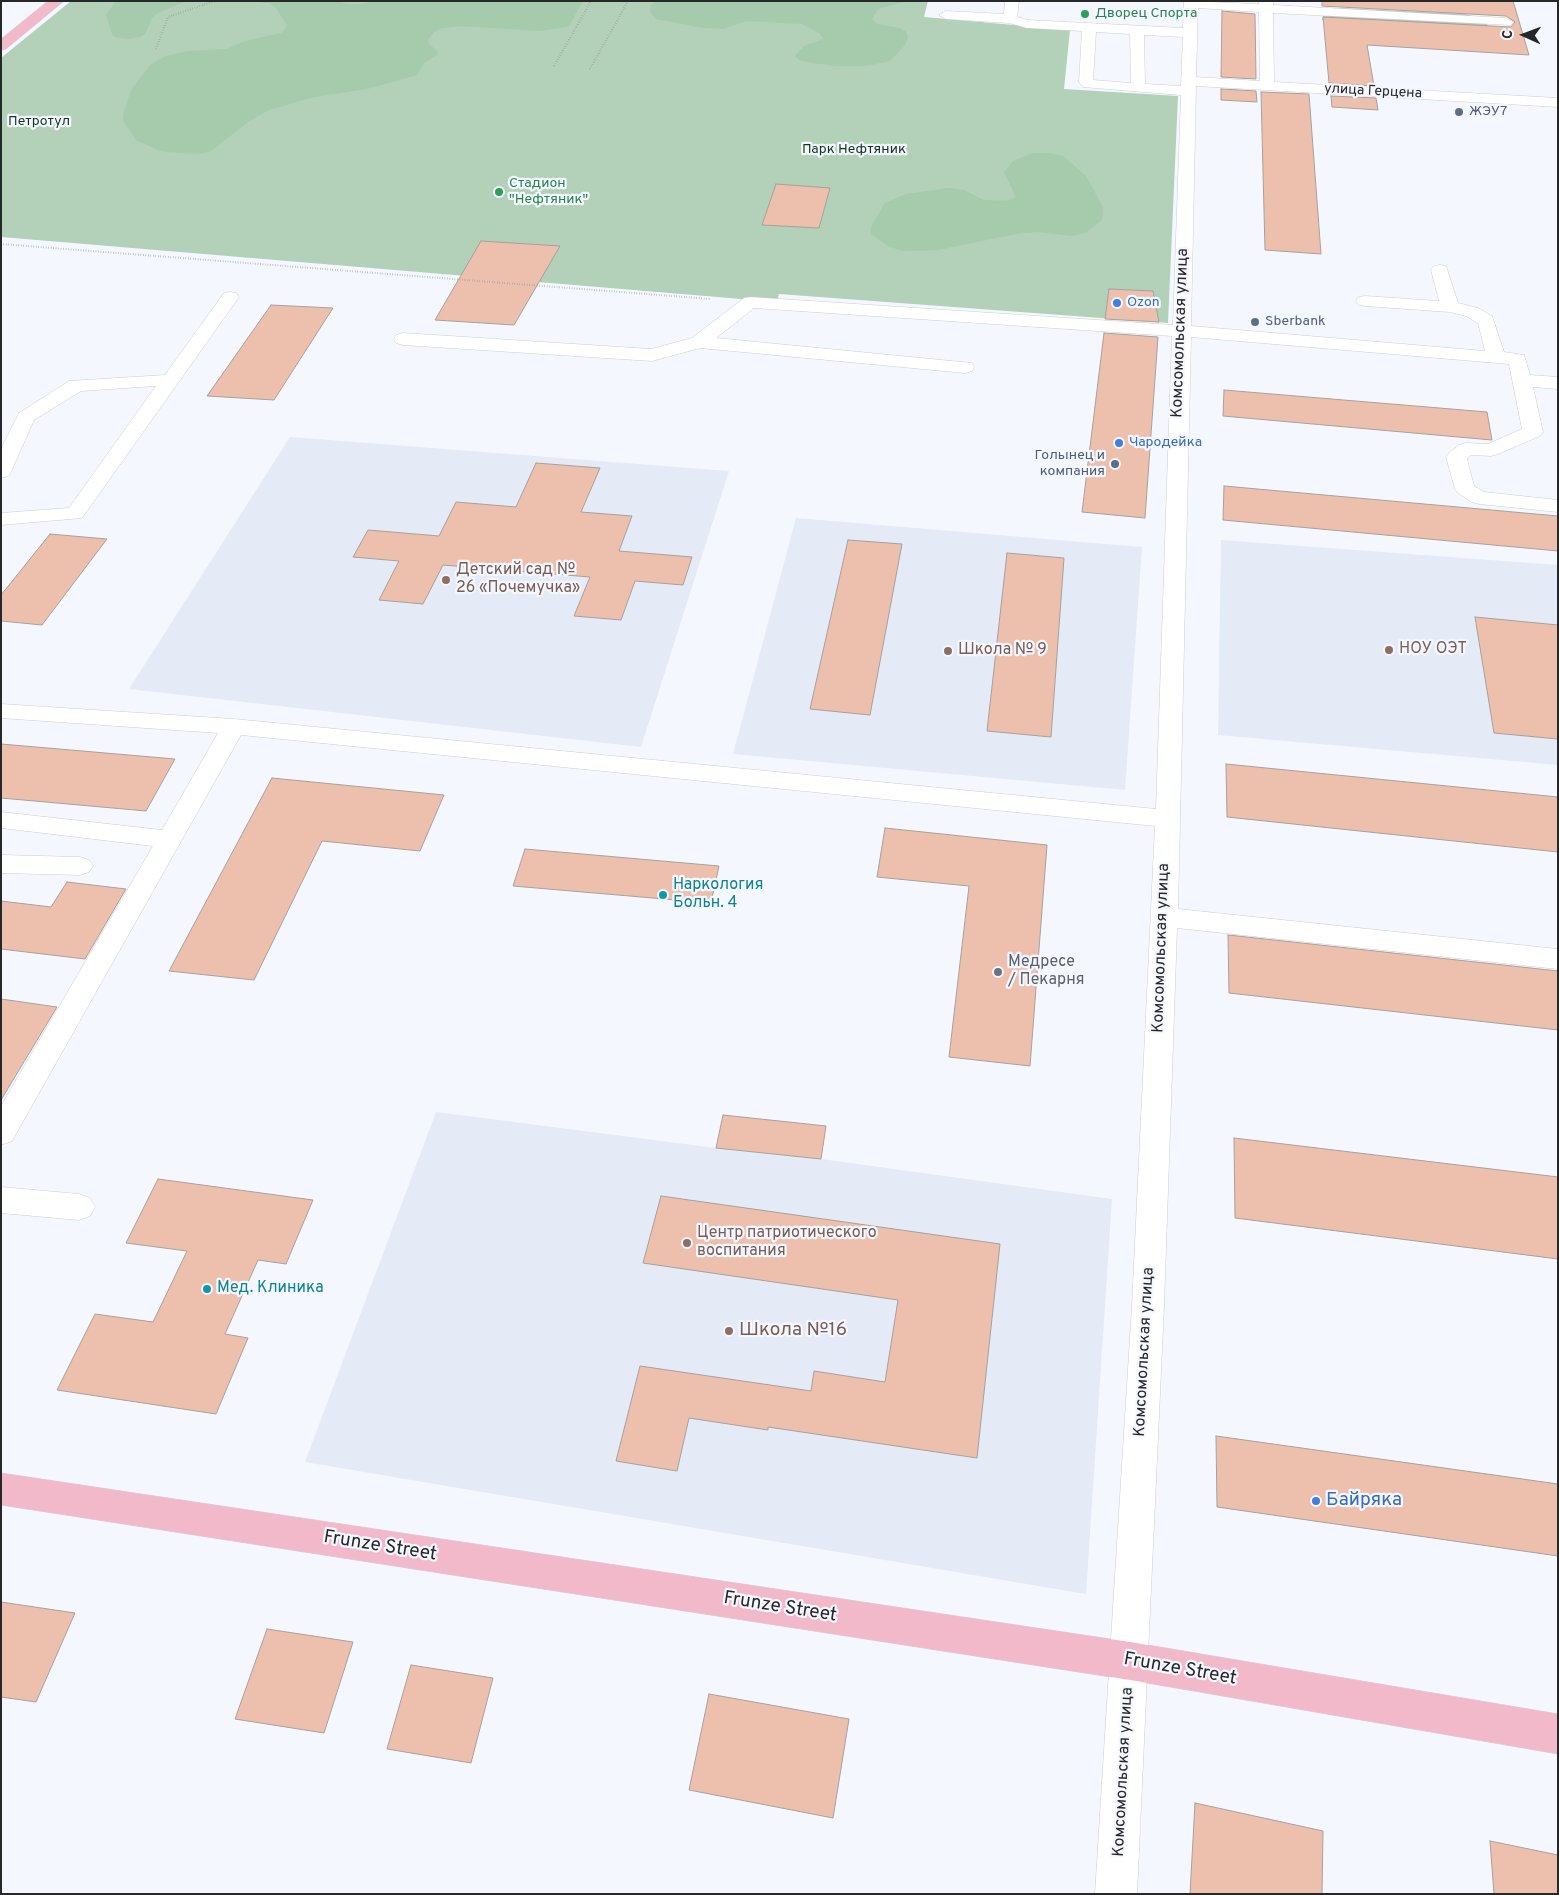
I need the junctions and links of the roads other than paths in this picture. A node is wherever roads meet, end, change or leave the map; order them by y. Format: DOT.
graph roads {
  1 [pos="57,1"];
  2 [pos="1012,1"];
  3 [pos="1191,2"];
  4 [pos="1266,4"];
  5 [pos="946,15"];
  6 [pos="1010,19"];
  7 [pos="1506,22"];
  8 [pos="1089,28"];
  9 [pos="1137,30"];
  10 [pos="1190,33"];
  11 [pos="1,46"];
  12 [pos="1189,86"];
  13 [pos="1267,86"];
  14 [pos="1138,88"];
  15 [pos="1558,103"];
  16 [pos="1440,270"];
  17 [pos="230,297"];
  18 [pos="1365,301"];
  19 [pos="1450,307"];
  20 [pos="1182,331"];
  21 [pos="403,339"];
  22 [pos="699,342"];
  23 [pos="1496,357"];
  24 [pos="965,367"];
  25 [pos="170,380"];
  26 [pos="1522,380"];
  27 [pos="1558,383"];
  28 [pos="1,472"];
  29 [pos="1558,506"];
  30 [pos="1,519"];
  31 [pos="1,711"];
  32 [pos="234,727"];
  33 [pos="1168,819"];
  34 [pos="1,820"];
  35 [pos="170,839"];
  36 [pos="1,864"];
  37 [pos="80,866"];
  38 [pos="1164,917"];
  39 [pos="1558,959"];
  40 [pos="1,1133"];
  41 [pos="1,1200"];
  42 [pos="79,1206"];
  43 [pos="1,1489"];
  44 [pos="1130,1661"];
  45 [pos="1558,1734"];
  46 [pos="1116,1894"];
  1 -- 11 [label="main road"];
  2 -- 6 [label="street"];
  3 -- 4 [label="street"];
  3 -- 10 [label="street, Комсомольская улица"];
  4 -- 7 [label="street"];
  4 -- 13 [label="street"];
  5 -- 6 [label="street"];
  6 -- 8 [label="street"];
  8 -- 9 [label="street"];
  8 -- 14 [label="street, улица Герцена"];
  9 -- 10 [label="street"];
  9 -- 14 [label="street"];
  10 -- 12 [label="street, Комсомольская улица"];
  12 -- 13 [label="street, улица Герцена"];
  12 -- 14 [label="street, улица Герцена"];
  12 -- 20 [label="street, Комсомольская улица"];
  13 -- 15 [label="street, улица Герцена"];
  16 -- 19 [label="street"];
  17 -- 25 [label="street"];
  18 -- 19 [label="street"];
  19 -- 23 [label="street"];
  20 -- 22 [label="street"];
  20 -- 23 [label="street"];
  20 -- 33 [label="street, Комсомольская улица"];
  21 -- 22 [label="street"];
  22 -- 24 [label="street"];
  23 -- 26 [label="street"];
  25 -- 28 [label="street"];
  25 -- 30 [label="street"];
  26 -- 27 [label="street"];
  26 -- 29 [label="street"];
  31 -- 32 [label="street"];
  32 -- 33 [label="street"];
  32 -- 35 [label="street"];
  33 -- 38 [label="street, Комсомольская улица"];
  34 -- 35 [label="street"];
  35 -- 40 [label="street"];
  36 -- 37 [label="street"];
  38 -- 39 [label="street"];
  38 -- 44 [label="street, Комсомольская улица"];
  41 -- 42 [label="street"];
  43 -- 44 [label="main road, Frunze Street"];
  44 -- 45 [label="main road, Frunze Street"];
  44 -- 46 [label="street, Комсомольская улица"];
}
